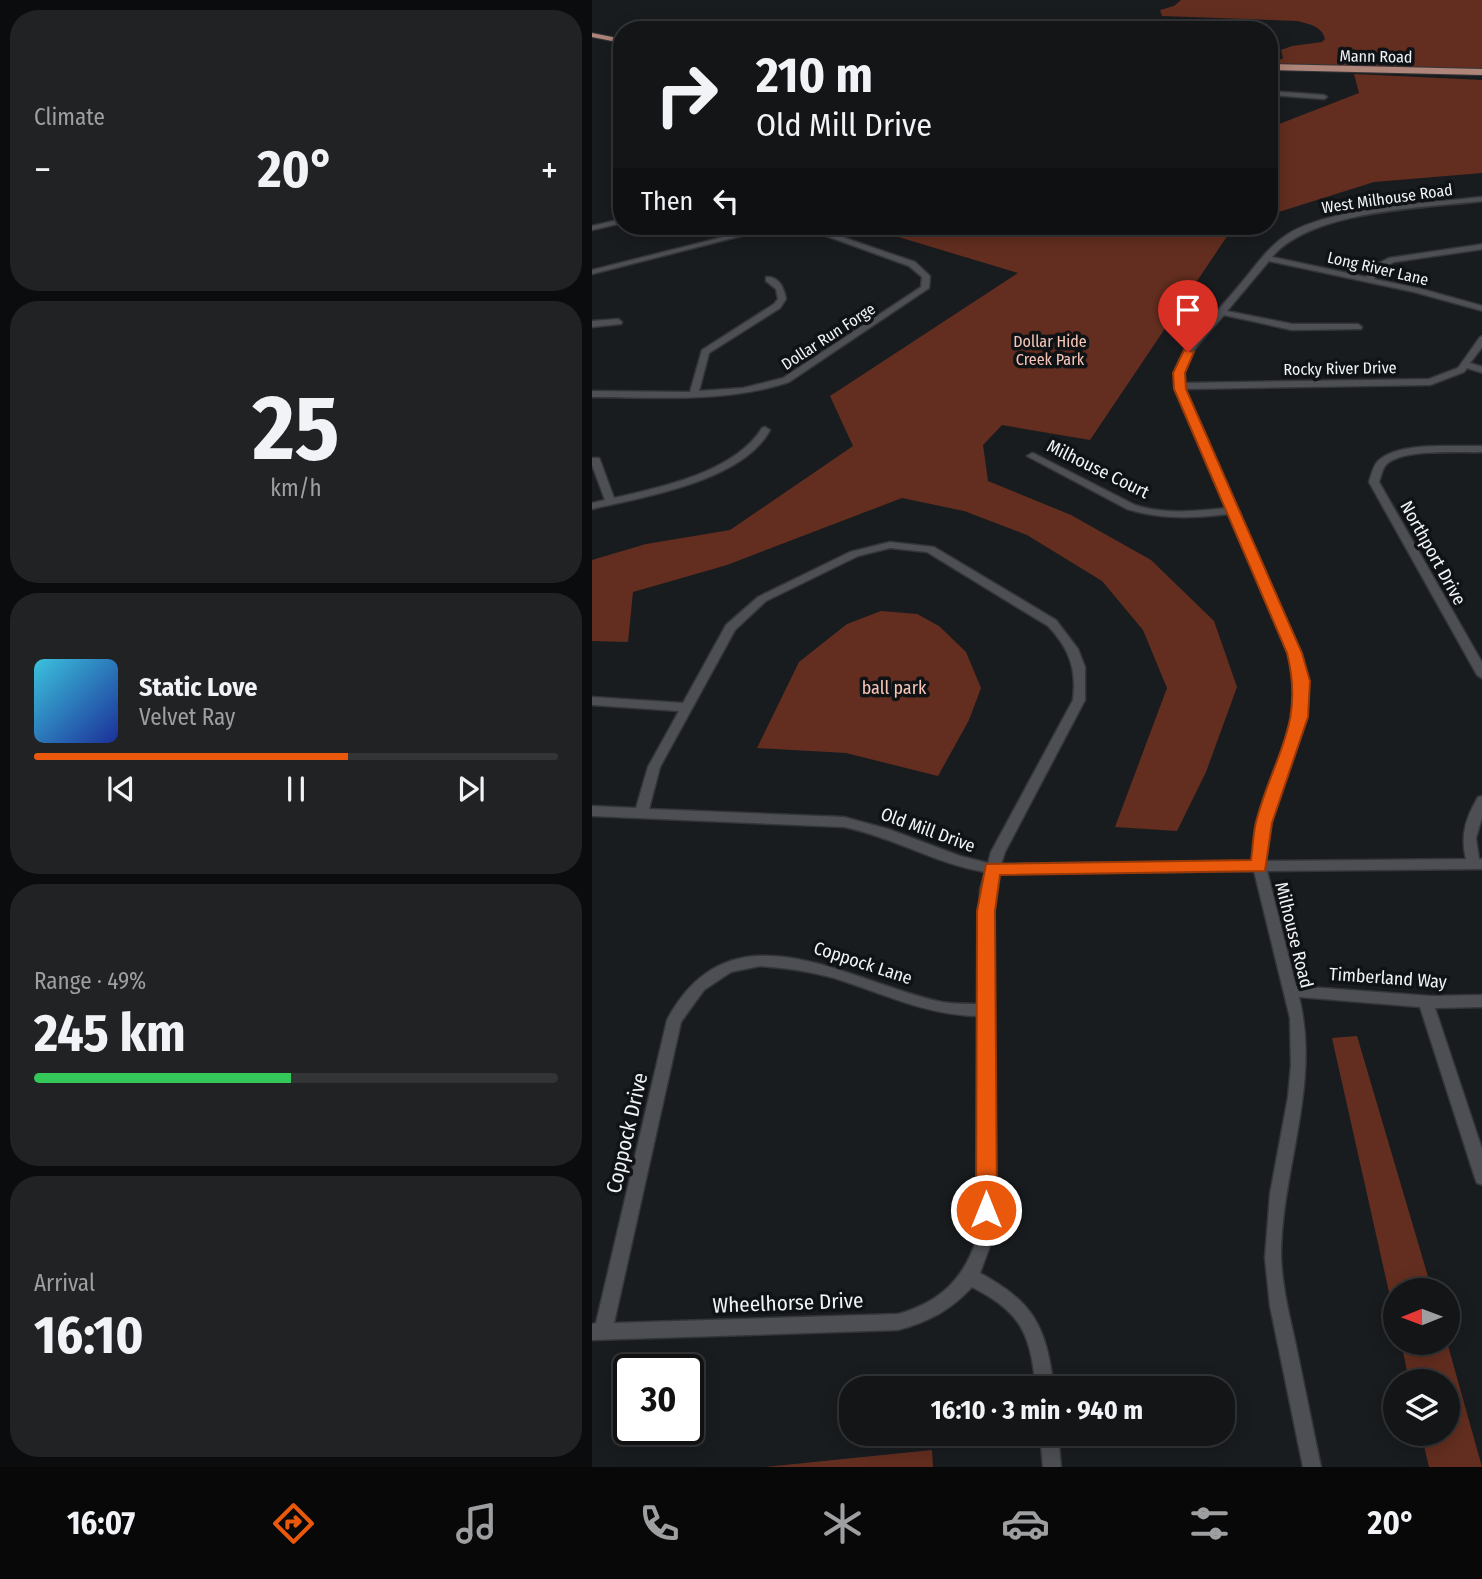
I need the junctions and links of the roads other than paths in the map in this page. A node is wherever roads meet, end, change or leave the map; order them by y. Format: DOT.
graph roads {
  1 [pos="592,36"];
  2 [pos="613,40"];
  3 [pos="1278,67"];
  4 [pos="1483,72"];
  5 [pos="1278,94"];
  6 [pos="1324,97"];
  7 [pos="1483,199"];
  8 [pos="613,223"];
  9 [pos="592,228"];
  10 [pos="741,235"];
  11 [pos="829,235"];
  12 [pos="1483,246"];
  13 [pos="1267,258"];
  14 [pos="592,272"];
  15 [pos="769,279"];
  16 [pos="1368,279"];
  17 [pos="1483,309"];
  18 [pos="1220,312"];
  19 [pos="618,322"];
  20 [pos="592,324"];
  21 [pos="1358,327"];
  22 [pos="1483,339"];
  23 [pos="1466,365"];
  24 [pos="1483,370"];
  25 [pos="1179,386"];
  26 [pos="694,393"];
  27 [pos="592,394"];
  28 [pos="765,430"];
  29 [pos="1483,449"];
  30 [pos="1032,456"];
  31 [pos="595,460"];
  32 [pos="611,502"];
  33 [pos="592,506"];
  34 [pos="1233,511"];
  35 [pos="1483,676"];
  36 [pos="592,701"];
  37 [pos="687,707"];
  38 [pos="1483,800"];
  39 [pos="592,811"];
  40 [pos="641,813"];
  41 [pos="1478,864"];
  42 [pos="1259,866"];
  43 [pos="992,868"];
  44 [pos="728,967"];
  45 [pos="1291,991"];
  46 [pos="1425,1001"];
  47 [pos="1483,1001"];
  48 [pos="986,1010"];
  49 [pos="1483,1178"];
  50 [pos="969,1277"];
  51 [pos="598,1332"];
  52 [pos="1044,1376"];
  53 [pos="1050,1446"];
  54 [pos="1052,1467"];
  55 [pos="1312,1467"];
  1 -- 2 [label="main road"];
  3 -- 4 [label="main road, Mann Road"];
  5 -- 6 [label="street"];
  7 -- 13 [label="street, West Milhouse Road"];
  8 -- 9 [label="street"];
  10 -- 14 [label="street"];
  11 -- 26 [label="street, Dollar Run Forge"];
  12 -- 16 [label="street"];
  13 -- 16 [label="street, Long River Lane"];
  13 -- 18 [label="street"];
  15 -- 26 [label="street"];
  16 -- 17 [label="street, Long River Lane"];
  18 -- 21 [label="street"];
  18 -- 25 [label="street"];
  19 -- 20 [label="street"];
  22 -- 23 [label="street"];
  23 -- 24 [label="street"];
  23 -- 25 [label="street, Rocky River Drive"];
  25 -- 34 [label="street, Milhouse Road"];
  26 -- 27 [label="street, Dollar Run Forge"];
  28 -- 32 [label="street"];
  29 -- 35 [label="street, Northport Drive"];
  30 -- 34 [label="street, Milhouse Court"];
  31 -- 32 [label="street"];
  32 -- 33 [label="street"];
  34 -- 42 [label="street, Milhouse Road"];
  36 -- 37 [label="street"];
  37 -- 40 [label="street"];
  37 -- 43 [label="street"];
  38 -- 41 [label="street"];
  39 -- 40 [label="street, Old Mill Drive"];
  40 -- 43 [label="street, Old Mill Drive"];
  41 -- 42 [label="street, Old Mill Drive"];
  42 -- 43 [label="street, Old Mill Drive"];
  42 -- 45 [label="street, Milhouse Road"];
  43 -- 48 [label="street"];
  44 -- 48 [label="street, Coppock Lane"];
  44 -- 51 [label="street, Coppock Drive"];
  45 -- 46 [label="street, Timberland Way"];
  45 -- 55 [label="street, Milhouse Road"];
  46 -- 47 [label="street, Timberland Way"];
  46 -- 49 [label="street"];
  48 -- 50 [label="street"];
  50 -- 51 [label="street, Wheelhorse Drive"];
  50 -- 52 [label="street"];
  53 -- 54 [label="street"];
}
